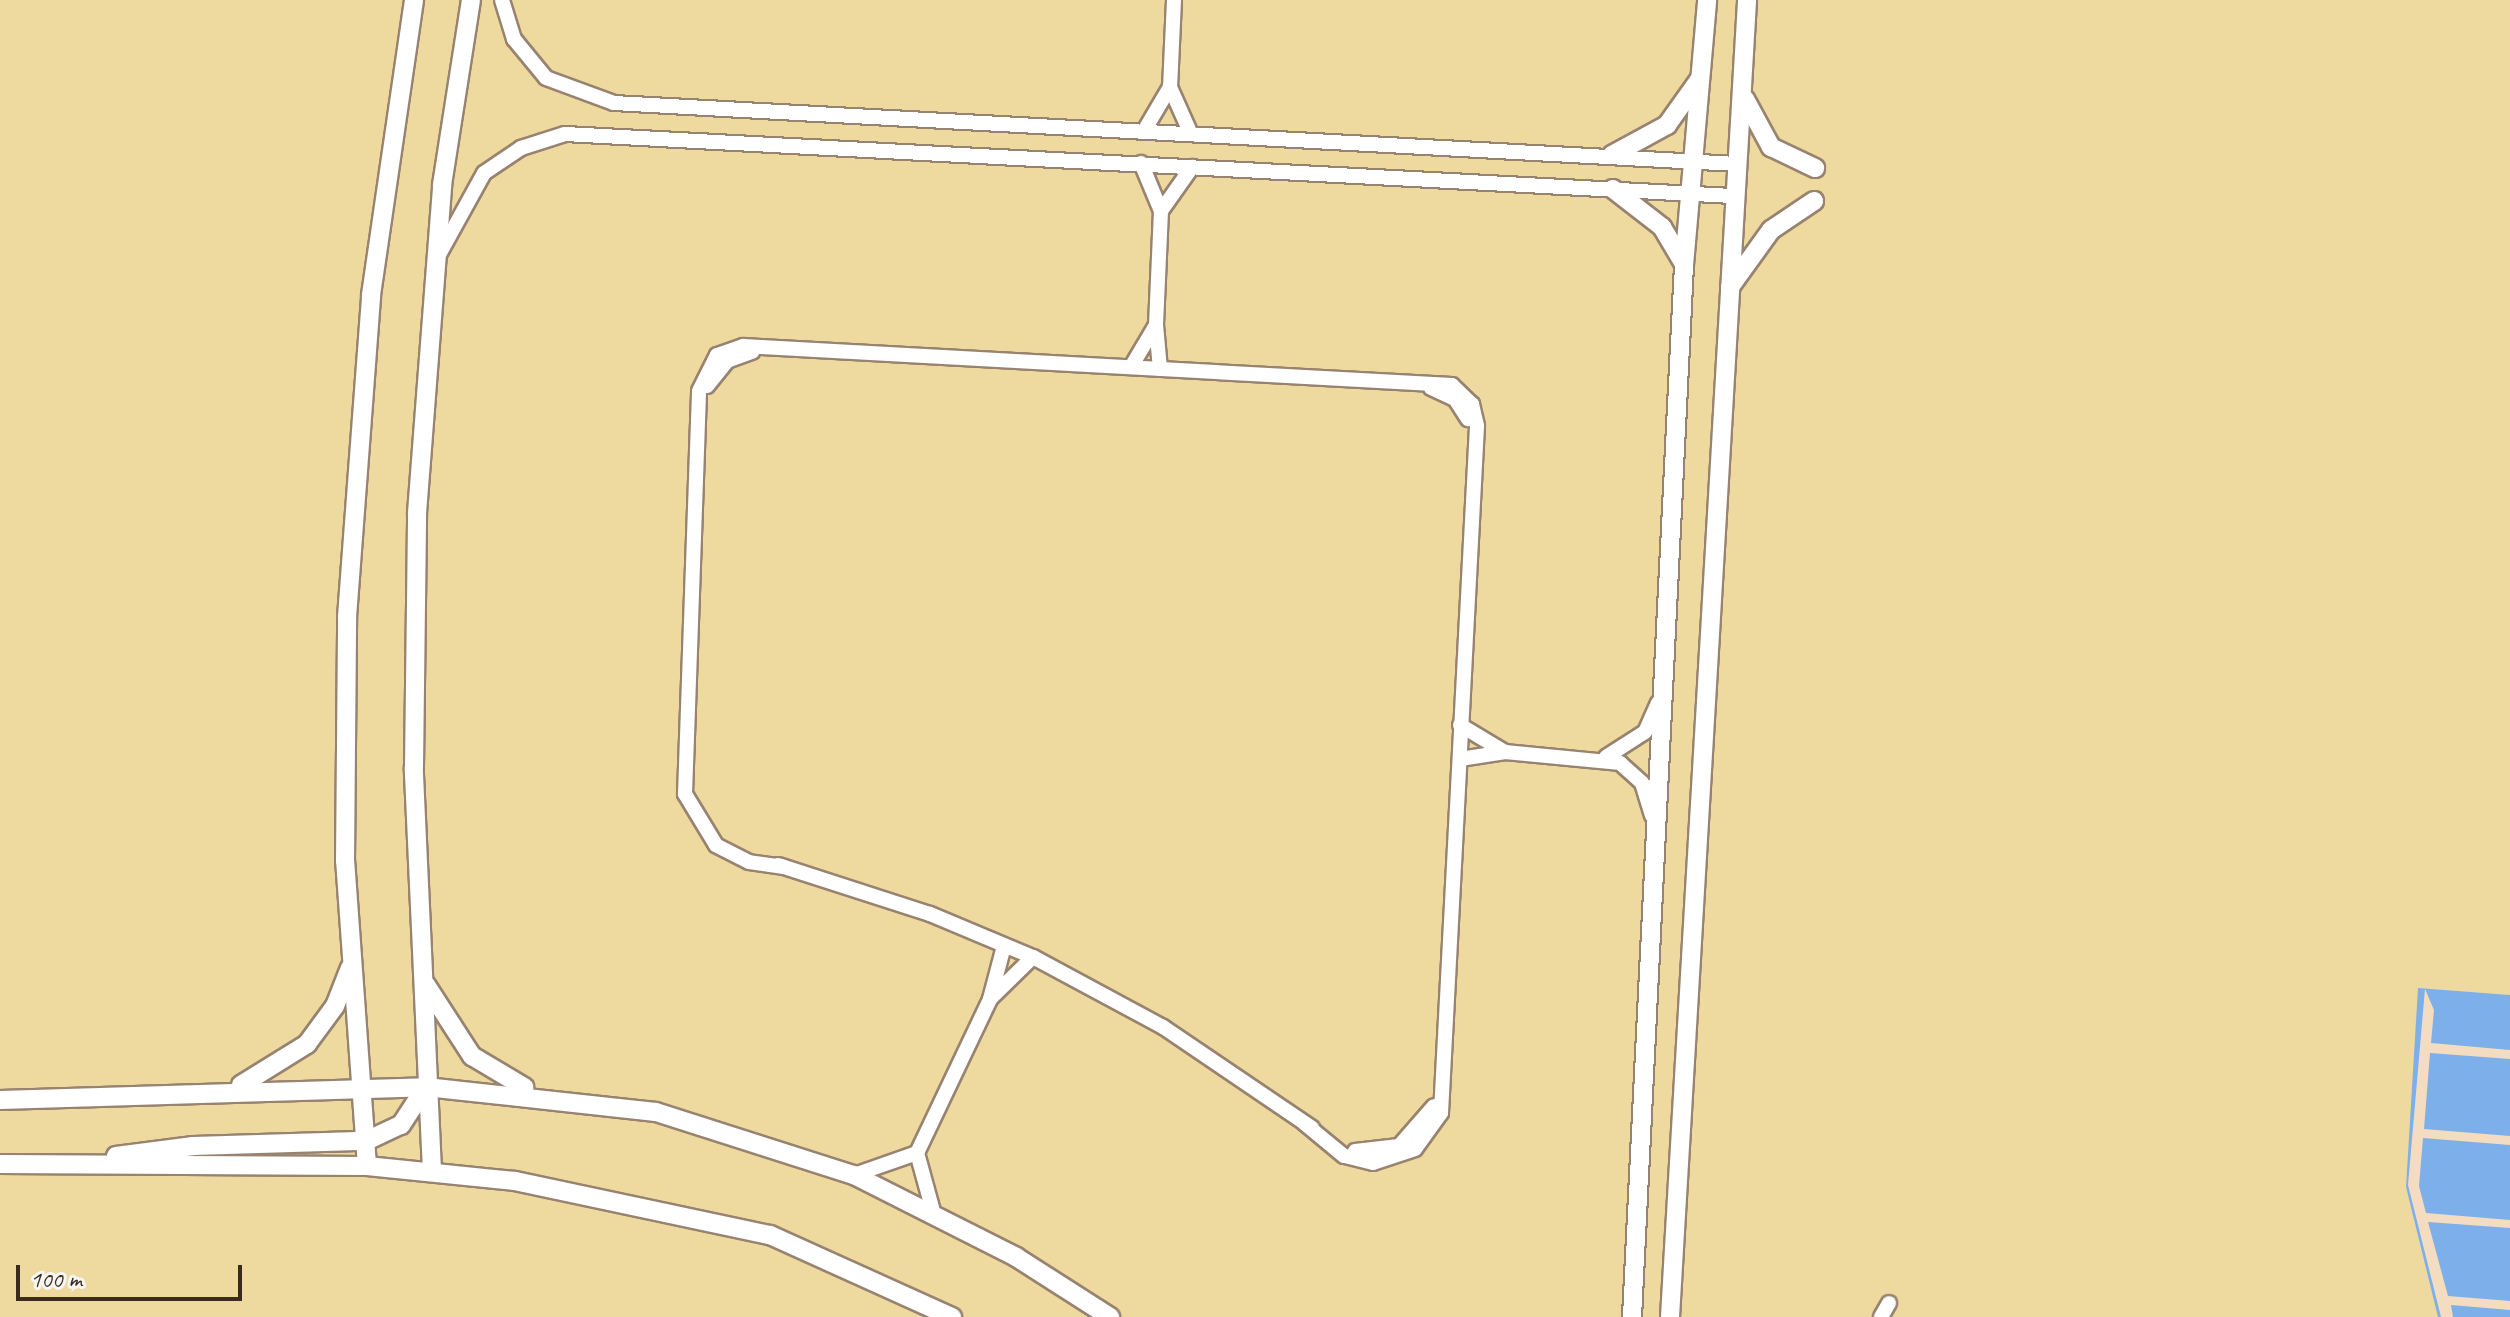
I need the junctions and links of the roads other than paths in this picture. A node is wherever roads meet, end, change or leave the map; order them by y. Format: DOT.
graph roads {
  1 [pos="414,0"];
  2 [pos="471,0"];
  3 [pos="502,0"];
  4 [pos="1174,0"];
  5 [pos="1707,0"];
  6 [pos="1747,0"];
  7 [pos="1702,74"];
  8 [pos="1743,81"];
  9 [pos="1170,87"];
  10 [pos="1144,131"];
  11 [pos="1190,132"];
  12 [pos="1612,155"];
  13 [pos="1694,161"];
  14 [pos="1141,163"];
  15 [pos="1735,164"];
  16 [pos="1192,167"];
  17 [pos="1815,168"];
  18 [pos="1613,189"];
  19 [pos="1692,193"];
  20 [pos="1732,196"];
  21 [pos="1814,201"];
  22 [pos="1161,211"];
  23 [pos="439,257"];
  24 [pos="1684,265"];
  25 [pos="1726,293"];
  26 [pos="1156,325"];
  27 [pos="1131,367"];
  28 [pos="1160,369"];
  29 [pos="1669,630"];
  30 [pos="1460,725"];
  31 [pos="1505,752"];
  32 [pos="1606,757"];
  33 [pos="1460,759"];
  34 [pos="1657,873"];
  35 [pos="1004,946"];
  36 [pos="1033,957"];
  37 [pos="352,961"];
  38 [pos="422,973"];
  39 [pos="990,999"];
  40 [pos="362,1086"];
  41 [pos="426,1087"];
  42 [pos="225,1090"];
  43 [pos="545,1096"];
  44 [pos="0,1100"];
  45 [pos="366,1141"];
  46 [pos="917,1153"];
  47 [pos="90,1163"];
  48 [pos="0,1164"];
  49 [pos="367,1166"];
  50 [pos="432,1171"];
  51 [pos="854,1175"];
  52 [pos="933,1211"];
  53 [pos="1889,1303"];
  54 [pos="952,1317"];
  55 [pos="1110,1317"];
  56 [pos="1632,1317"];
  57 [pos="1670,1317"];
  58 [pos="1881,1317"];
  1 -- 37 [label="main road"];
  2 -- 23 [label="main road"];
  3 -- 10 [label="street"];
  4 -- 9 [label="street"];
  5 -- 7 [label="main road"];
  6 -- 8 [label="main road"];
  7 -- 12 [label="main road"];
  7 -- 13 [label="main road"];
  8 -- 15 [label="main road"];
  8 -- 17 [label="main road"];
  9 -- 10 [label="street"];
  9 -- 11 [label="street"];
  10 -- 11 [label="street"];
  11 -- 12 [label="street"];
  12 -- 13 [label="street"];
  13 -- 15 [label="street"];
  13 -- 19 [label="main road"];
  14 -- 16 [label="street"];
  14 -- 22 [label="street"];
  14 -- 23 [label="street"];
  15 -- 20 [label="main road"];
  16 -- 18 [label="street"];
  16 -- 22 [label="street"];
  18 -- 19 [label="street"];
  18 -- 24 [label="main road"];
  19 -- 20 [label="street"];
  19 -- 24 [label="main road"];
  20 -- 25 [label="main road"];
  21 -- 25 [label="main road"];
  22 -- 26 [label="street"];
  23 -- 38 [label="main road"];
  24 -- 29 [label="main road"];
  25 -- 57 [label="main road"];
  26 -- 27 [label="street"];
  26 -- 28 [label="street"];
  27 -- 28 [label="street"];
  27 -- 35 [label="street"];
  28 -- 30 [label="street"];
  29 -- 32 [label="street"];
  29 -- 34 [label="main road"];
  30 -- 31 [label="street"];
  30 -- 33 [label="street"];
  31 -- 32 [label="street"];
  31 -- 33 [label="street"];
  32 -- 34 [label="street"];
  33 -- 36 [label="street"];
  34 -- 56 [label="main road"];
  35 -- 36 [label="street"];
  35 -- 39 [label="street"];
  36 -- 39 [label="street"];
  37 -- 40 [label="main road"];
  37 -- 42 [label="main road"];
  38 -- 41 [label="main road"];
  38 -- 43 [label="main road"];
  39 -- 46 [label="street"];
  40 -- 41 [label="main road"];
  40 -- 42 [label="main road"];
  40 -- 45 [label="main road"];
  41 -- 43 [label="main road"];
  41 -- 45 [label="main road"];
  41 -- 50 [label="main road"];
  42 -- 44 [label="main road"];
  43 -- 51 [label="main road"];
  45 -- 47 [label="main road"];
  45 -- 49 [label="main road"];
  46 -- 51 [label="street"];
  46 -- 52 [label="street"];
  47 -- 48 [label="main road"];
  47 -- 49 [label="main road"];
  49 -- 50 [label="main road"];
  50 -- 54 [label="main road"];
  51 -- 52 [label="main road"];
  52 -- 55 [label="main road"];
  53 -- 58 [label="street"];
}
